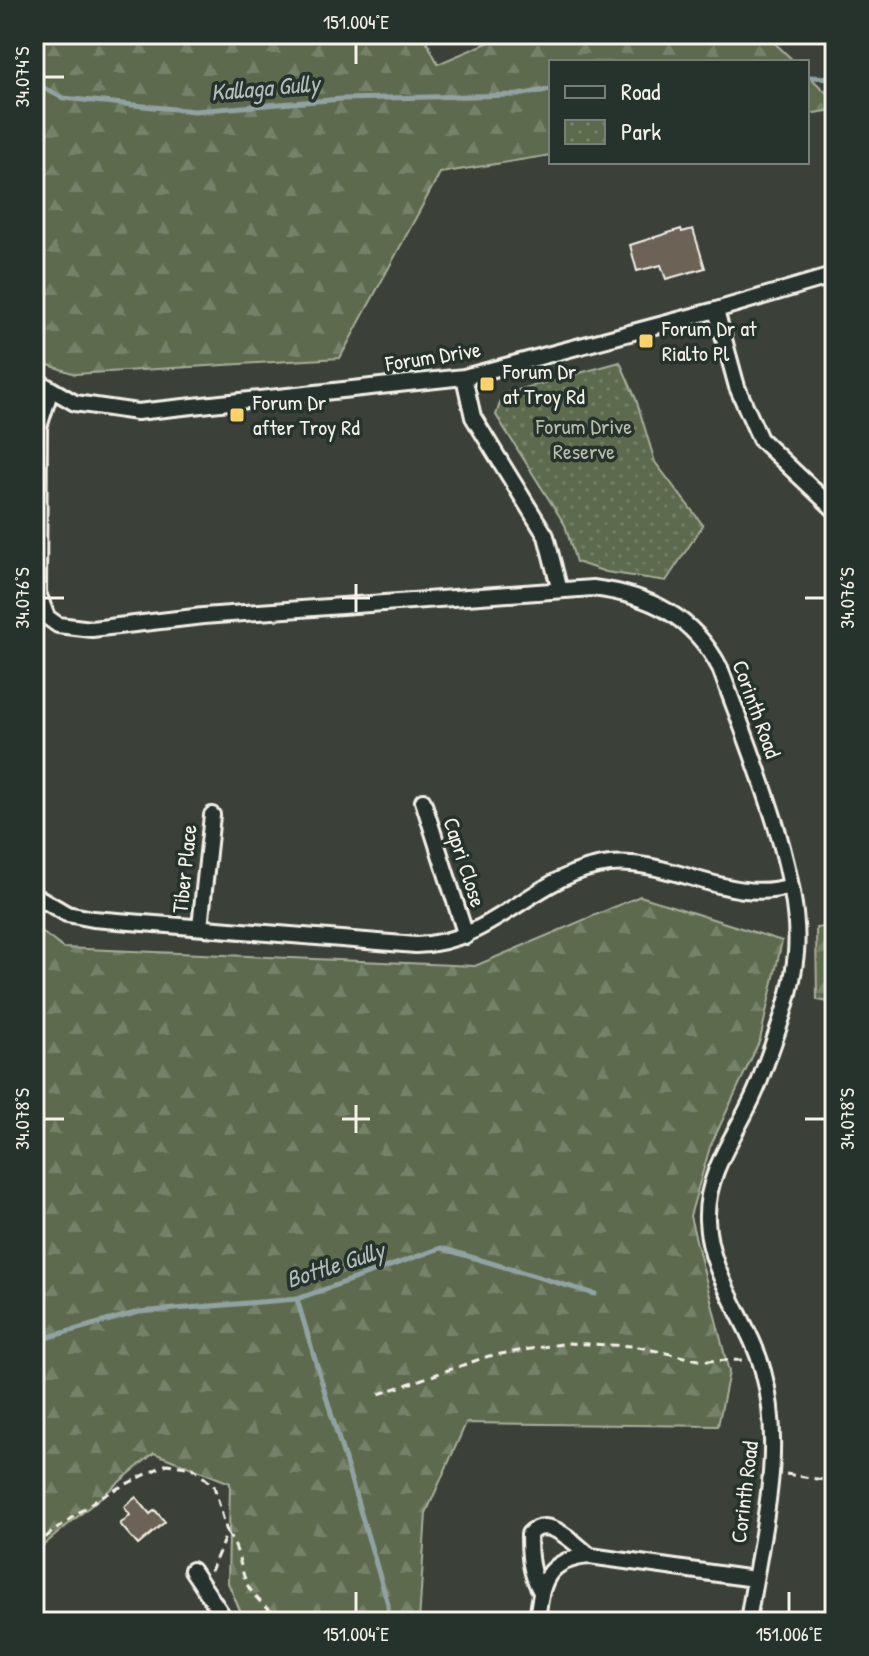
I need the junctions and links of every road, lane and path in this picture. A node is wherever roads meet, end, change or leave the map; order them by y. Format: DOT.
graph roads {
  1 [pos="835,275"];
  2 [pos="716,310"];
  3 [pos="464,377"];
  4 [pos="34,379"];
  5 [pos="51,389"];
  6 [pos="835,510"];
  7 [pos="559,587"];
  8 [pos="423,801"];
  9 [pos="212,815"];
  10 [pos="790,886"];
  11 [pos="38,897"];
  12 [pos="200,927"];
  13 [pos="466,936"];
  14 [pos="758,1359"];
  15 [pos="379,1394"];
  16 [pos="786,1474"];
  17 [pos="835,1482"];
  18 [pos="227,1532"];
  19 [pos="34,1546"];
  20 [pos="590,1556"];
  21 [pos="192,1570"];
  22 [pos="754,1579"];
  23 [pos="205,1587"];
  24 [pos="540,1590"];
  25 [pos="227,1622"];
  26 [pos="283,1622"];
  27 [pos="384,1622"];
  28 [pos="396,1622"];
  29 [pos="537,1622"];
  30 [pos="748,1622"];
  1 -- 2 [label="street, Forum Drive"];
  2 -- 3 [label="street, Forum Drive"];
  2 -- 6 [label="street"];
  3 -- 5 [label="street, Forum Drive"];
  3 -- 7 [label="street"];
  4 -- 5 [label="street, Forum Drive"];
  5 -- 7 [label="street, Corinth Road"];
  7 -- 10 [label="street, Corinth Road"];
  8 -- 13 [label="street, Capri Close"];
  9 -- 12 [label="street, Tiber Place"];
  10 -- 13 [label="street"];
  10 -- 14 [label="street, Corinth Road"];
  11 -- 12 [label="street"];
  12 -- 13 [label="street"];
  14 -- 15 [label="path"];
  14 -- 22 [label="street, Corinth Road"];
  16 -- 17 [label="path"];
  18 -- 19 [label="path"];
  18 -- 23 [label="path"];
  18 -- 26 [label="path"];
  20 -- 22 [label="street"];
  20 -- 24 [label="street"];
  20 -- 24 [label="street"];
  21 -- 23 [label="street"];
  22 -- 30 [label="street, Corinth Road"];
  23 -- 25 [label="street"];
  24 -- 29 [label="street"];
  27 -- 28 [label="path"];
}
